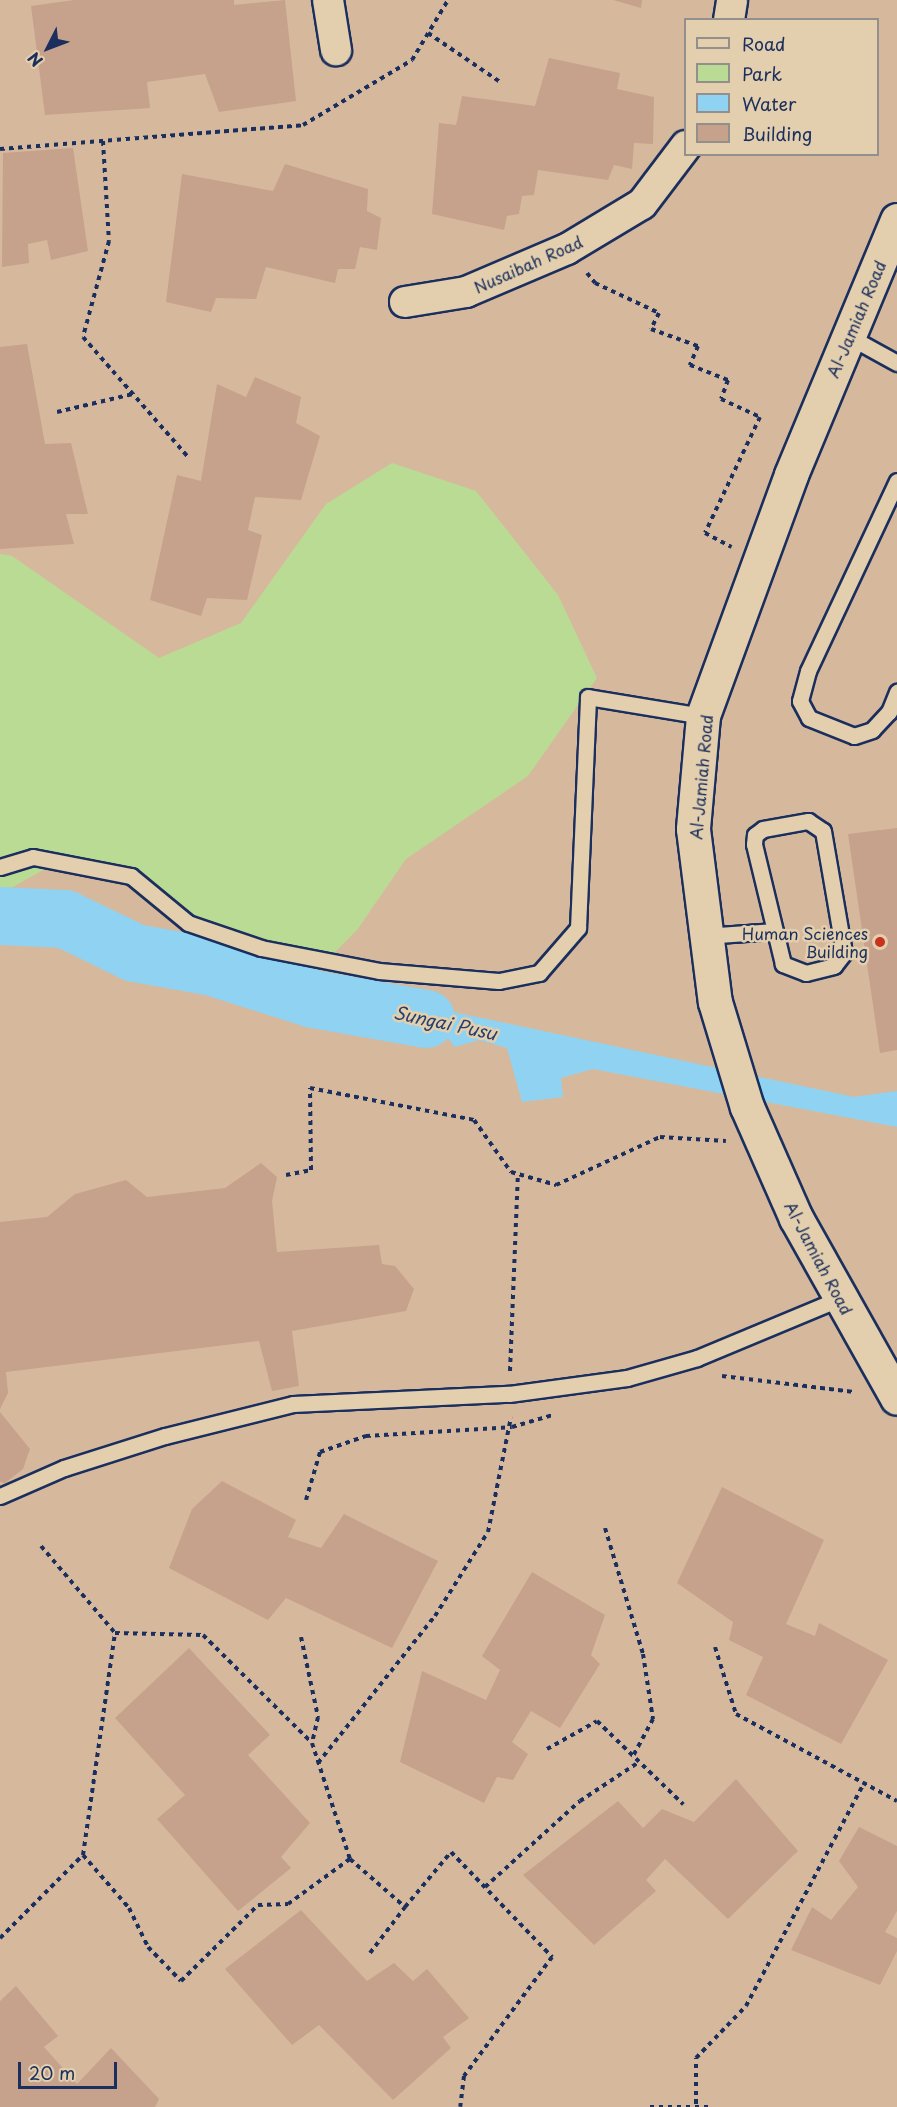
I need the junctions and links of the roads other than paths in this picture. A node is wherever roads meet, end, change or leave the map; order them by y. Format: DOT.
graph roads {
  1 [pos="328,0"];
  2 [pos="732,0"];
  3 [pos="729,18"];
  4 [pos="336,50"];
  5 [pos="684,149"];
  6 [pos="897,220"];
  7 [pos="405,302"];
  8 [pos="848,336"];
  9 [pos="897,363"];
  10 [pos="897,481"];
  11 [pos="897,692"];
  12 [pos="703,716"];
  13 [pos="0,867"];
  14 [pos="776,931"];
  15 [pos="704,936"];
  16 [pos="839,1299"];
  17 [pos="897,1398"];
  18 [pos="0,1496"];
  1 -- 4 [label="street"];
  2 -- 3 [label="street"];
  5 -- 7 [label="street, Nusaibah Road"];
  6 -- 8 [label="street, Al-Jamiah Road"];
  8 -- 9 [label="lane"];
  8 -- 12 [label="street, Al-Jamiah Road"];
  10 -- 11 [label="lane"];
  12 -- 13 [label="lane"];
  12 -- 15 [label="street, Al-Jamiah Road"];
  14 -- 14 [label="lane"];
  14 -- 15 [label="lane"];
  15 -- 16 [label="street, Al-Jamiah Road"];
  16 -- 17 [label="street, Al-Jamiah Road"];
  16 -- 18 [label="lane"];
}
